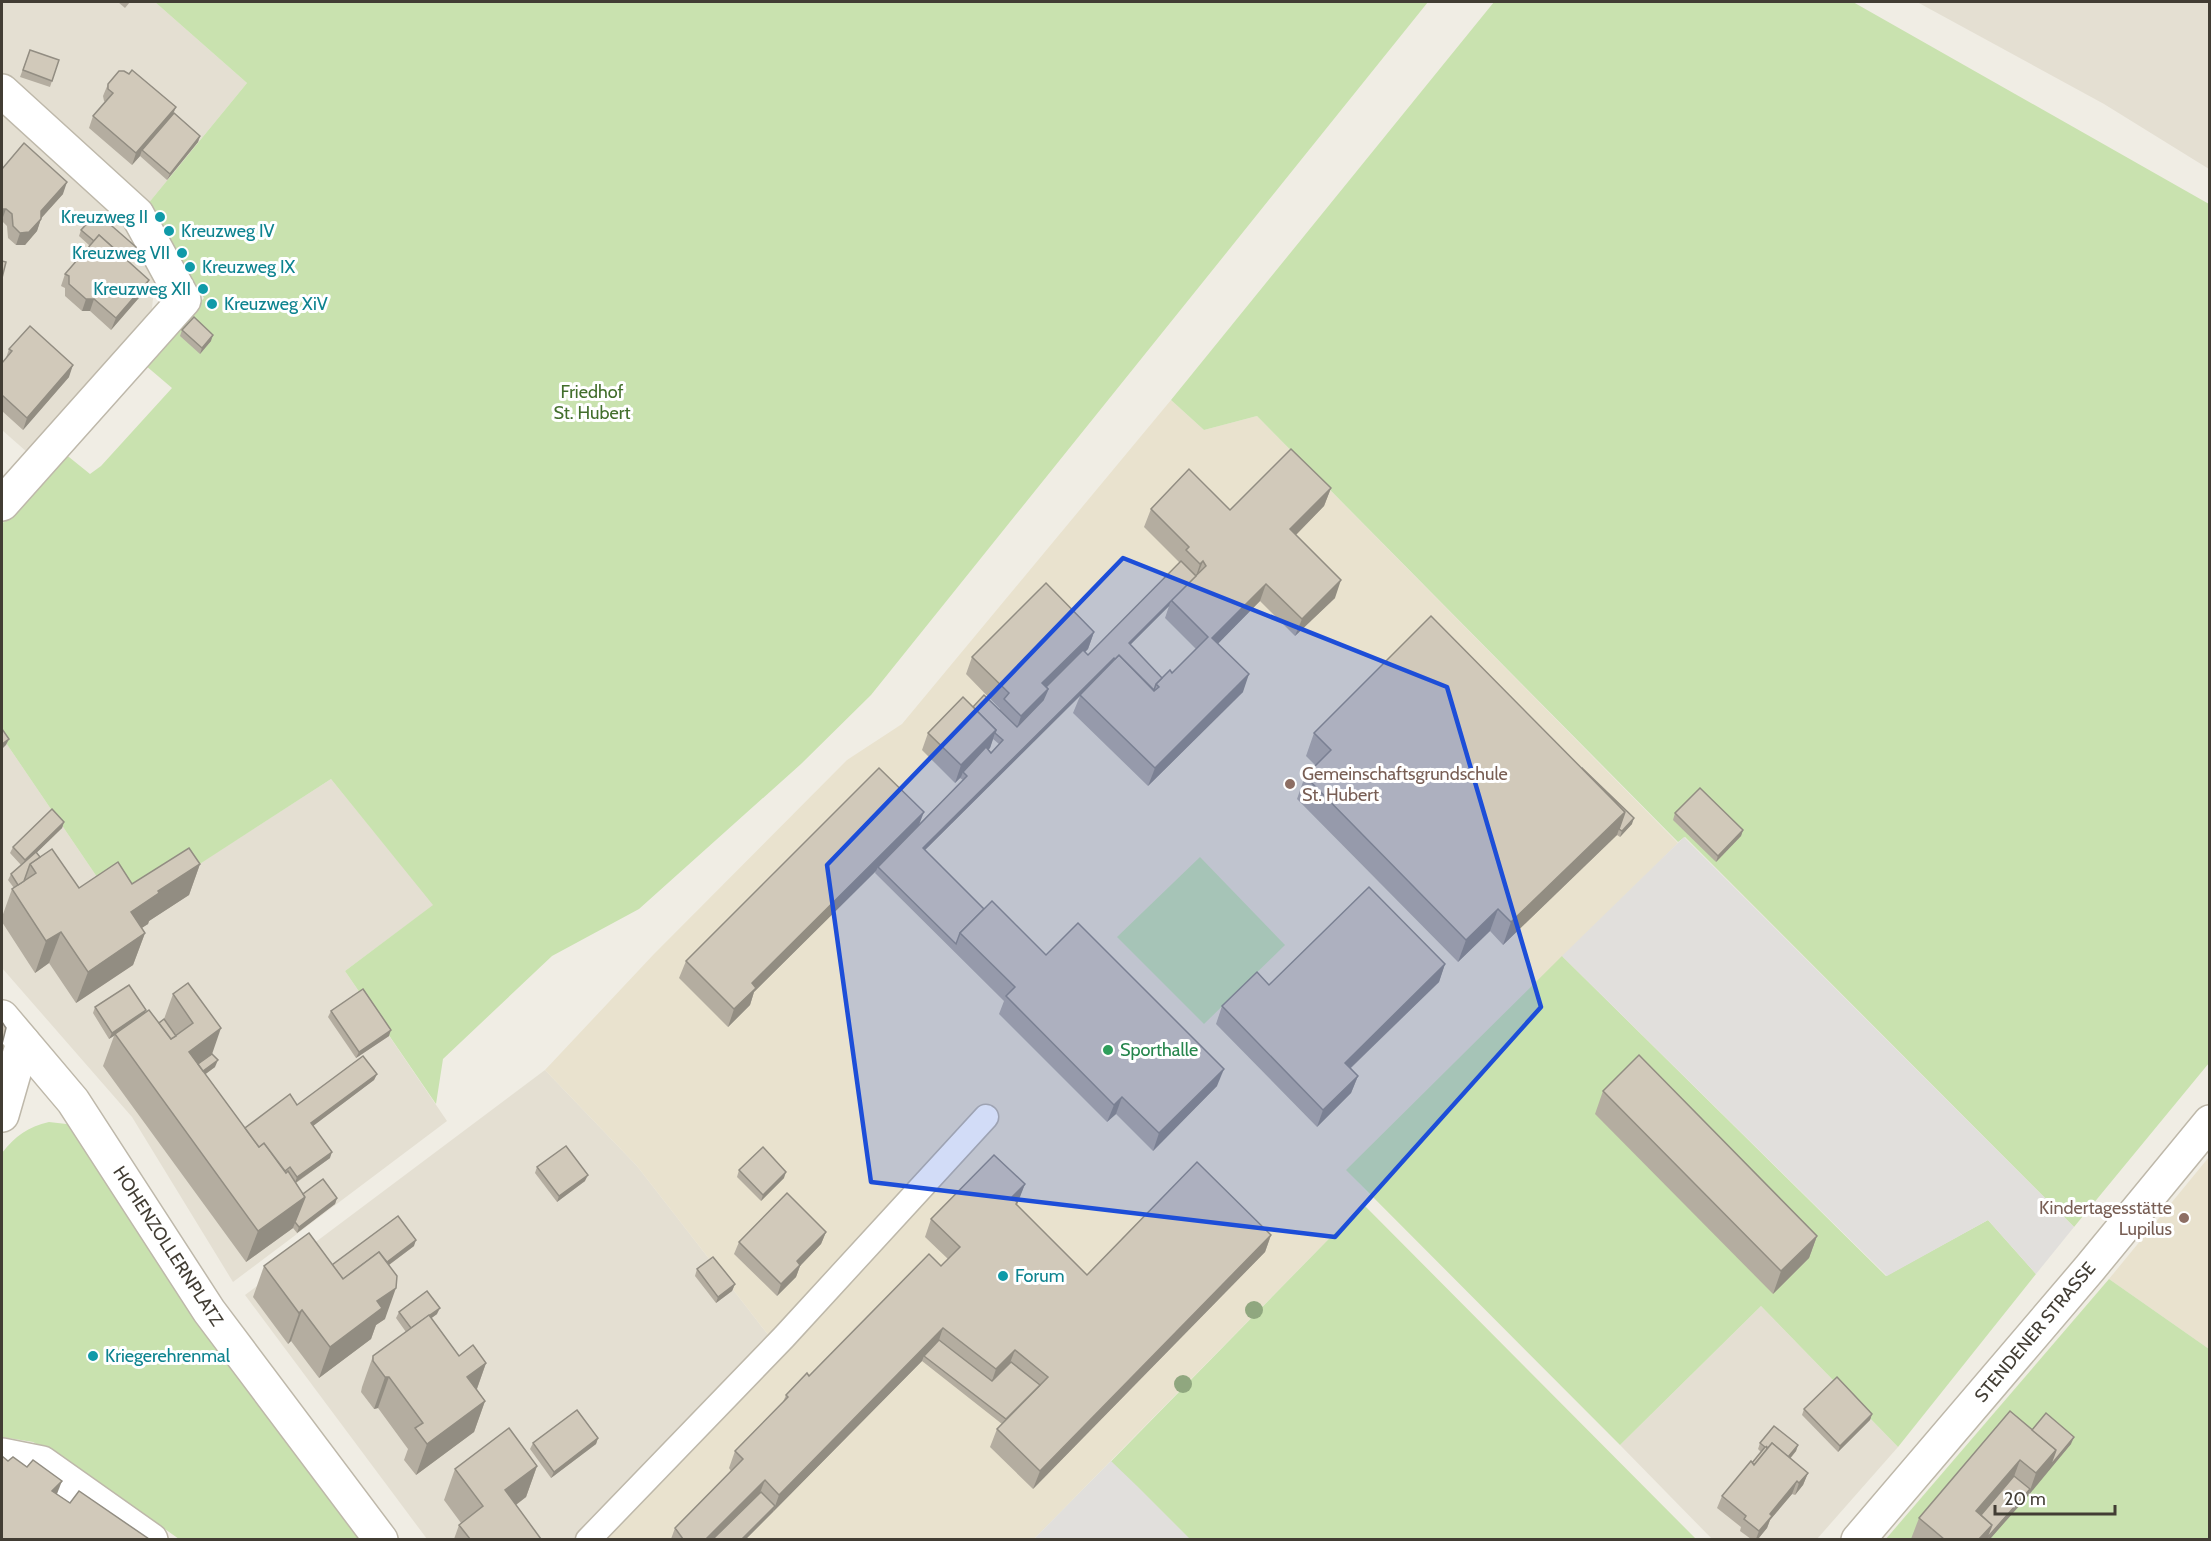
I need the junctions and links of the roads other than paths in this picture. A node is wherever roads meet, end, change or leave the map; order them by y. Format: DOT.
graph roads {
  1 [pos="2,91"];
  2 [pos="2,504"];
  3 [pos="2,1017"];
  4 [pos="23,1042"];
  5 [pos="2,1115"];
  6 [pos="986,1117"];
  7 [pos="2210,1122"];
  8 [pos="2,1455"];
  9 [pos="151,1539"];
  10 [pos="381,1539"];
  11 [pos="588,1539"];
  12 [pos="1858,1539"];
  1 -- 2 [label="street"];
  3 -- 4 [label="street, HOHENZOLLERNPLATZ"];
  4 -- 5 [label="street"];
  4 -- 10 [label="street, HOHENZOLLERNPLATZ"];
  6 -- 11 [label="lane"];
  7 -- 12 [label="street, STENDENER STRASSE"];
  8 -- 9 [label="street"];
}
